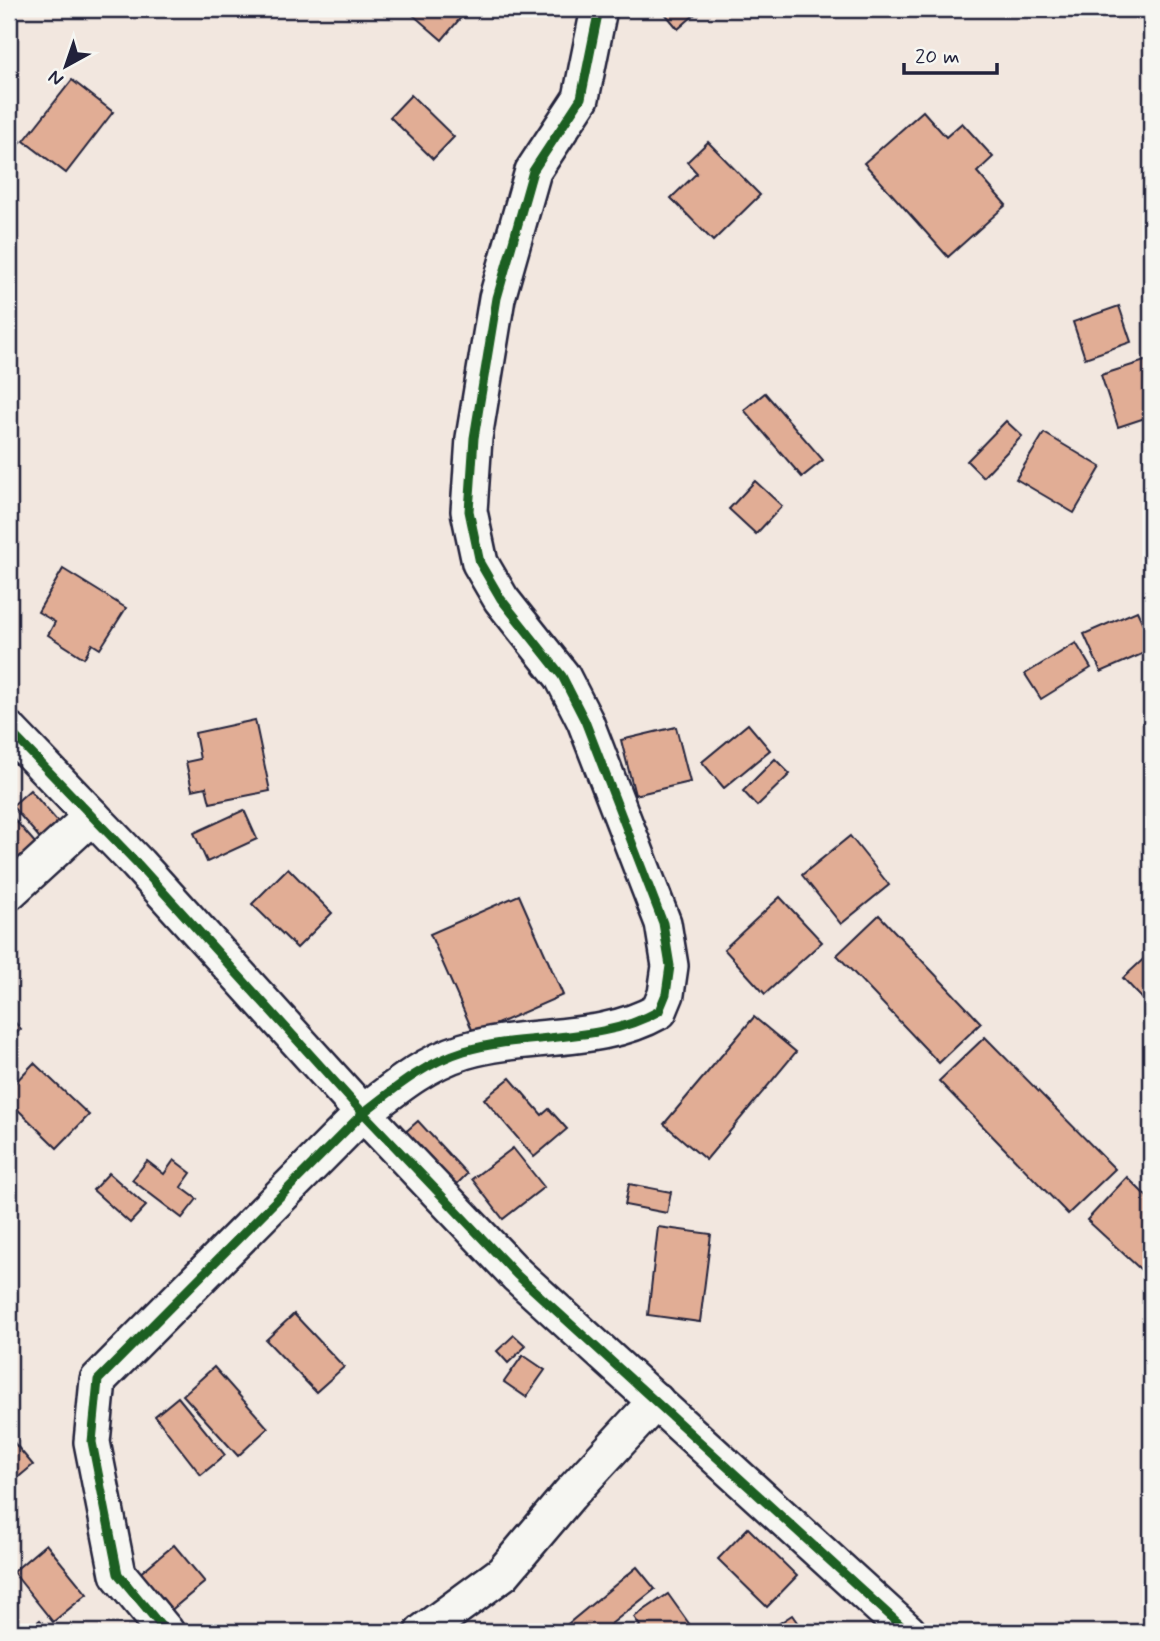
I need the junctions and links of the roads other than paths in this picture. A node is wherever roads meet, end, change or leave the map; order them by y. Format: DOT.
graph roads {
  1 [pos="599,9"];
  2 [pos="9,730"];
  3 [pos="92,816"];
  4 [pos="9,892"];
  5 [pos="363,1113"];
  6 [pos="656,1401"];
  7 [pos="166,1632"];
  8 [pos="423,1632"];
  9 [pos="908,1632"];
  1 -- 5 [label="street"];
  2 -- 3 [label="street"];
  3 -- 4 [label="street"];
  3 -- 5 [label="street"];
  5 -- 6 [label="street"];
  5 -- 7 [label="street"];
  6 -- 8 [label="street"];
  6 -- 9 [label="street"];
}
